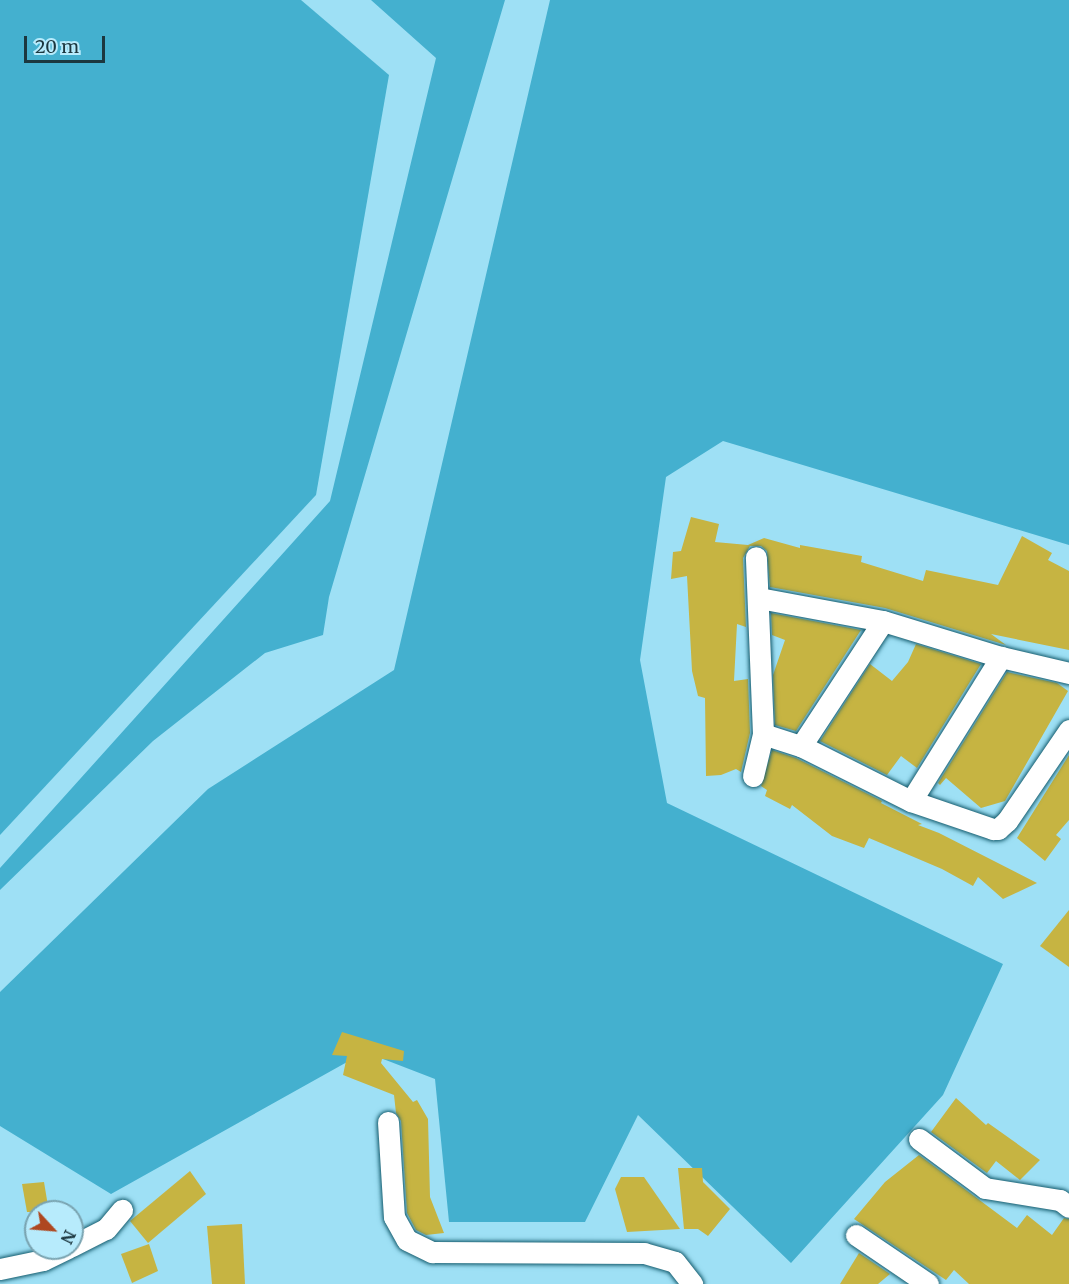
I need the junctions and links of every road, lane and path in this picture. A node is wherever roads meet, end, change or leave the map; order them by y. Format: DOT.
graph roads {
  1 [pos="756,557"];
  2 [pos="759,598"];
  3 [pos="883,621"];
  4 [pos="1001,657"];
  5 [pos="1069,673"];
  6 [pos="1069,729"];
  7 [pos="763,734"];
  8 [pos="801,746"];
  9 [pos="753,776"];
  10 [pos="910,801"];
  11 [pos="388,1122"];
  12 [pos="919,1139"];
  13 [pos="1069,1207"];
  14 [pos="122,1210"];
  15 [pos="856,1234"];
  16 [pos="84,1240"];
  17 [pos="43,1260"];
  18 [pos="0,1269"];
  19 [pos="692,1284"];
  20 [pos="928,1284"];
  1 -- 2 [label="street"];
  2 -- 3 [label="street"];
  2 -- 7 [label="street"];
  3 -- 4 [label="street"];
  3 -- 8 [label="street"];
  4 -- 5 [label="street"];
  4 -- 10 [label="street"];
  6 -- 10 [label="street"];
  7 -- 8 [label="street"];
  7 -- 9 [label="street"];
  8 -- 10 [label="street"];
  11 -- 19 [label="street"];
  12 -- 13 [label="street"];
  14 -- 16 [label="street"];
  15 -- 20 [label="street"];
  17 -- 18 [label="street"];
}
